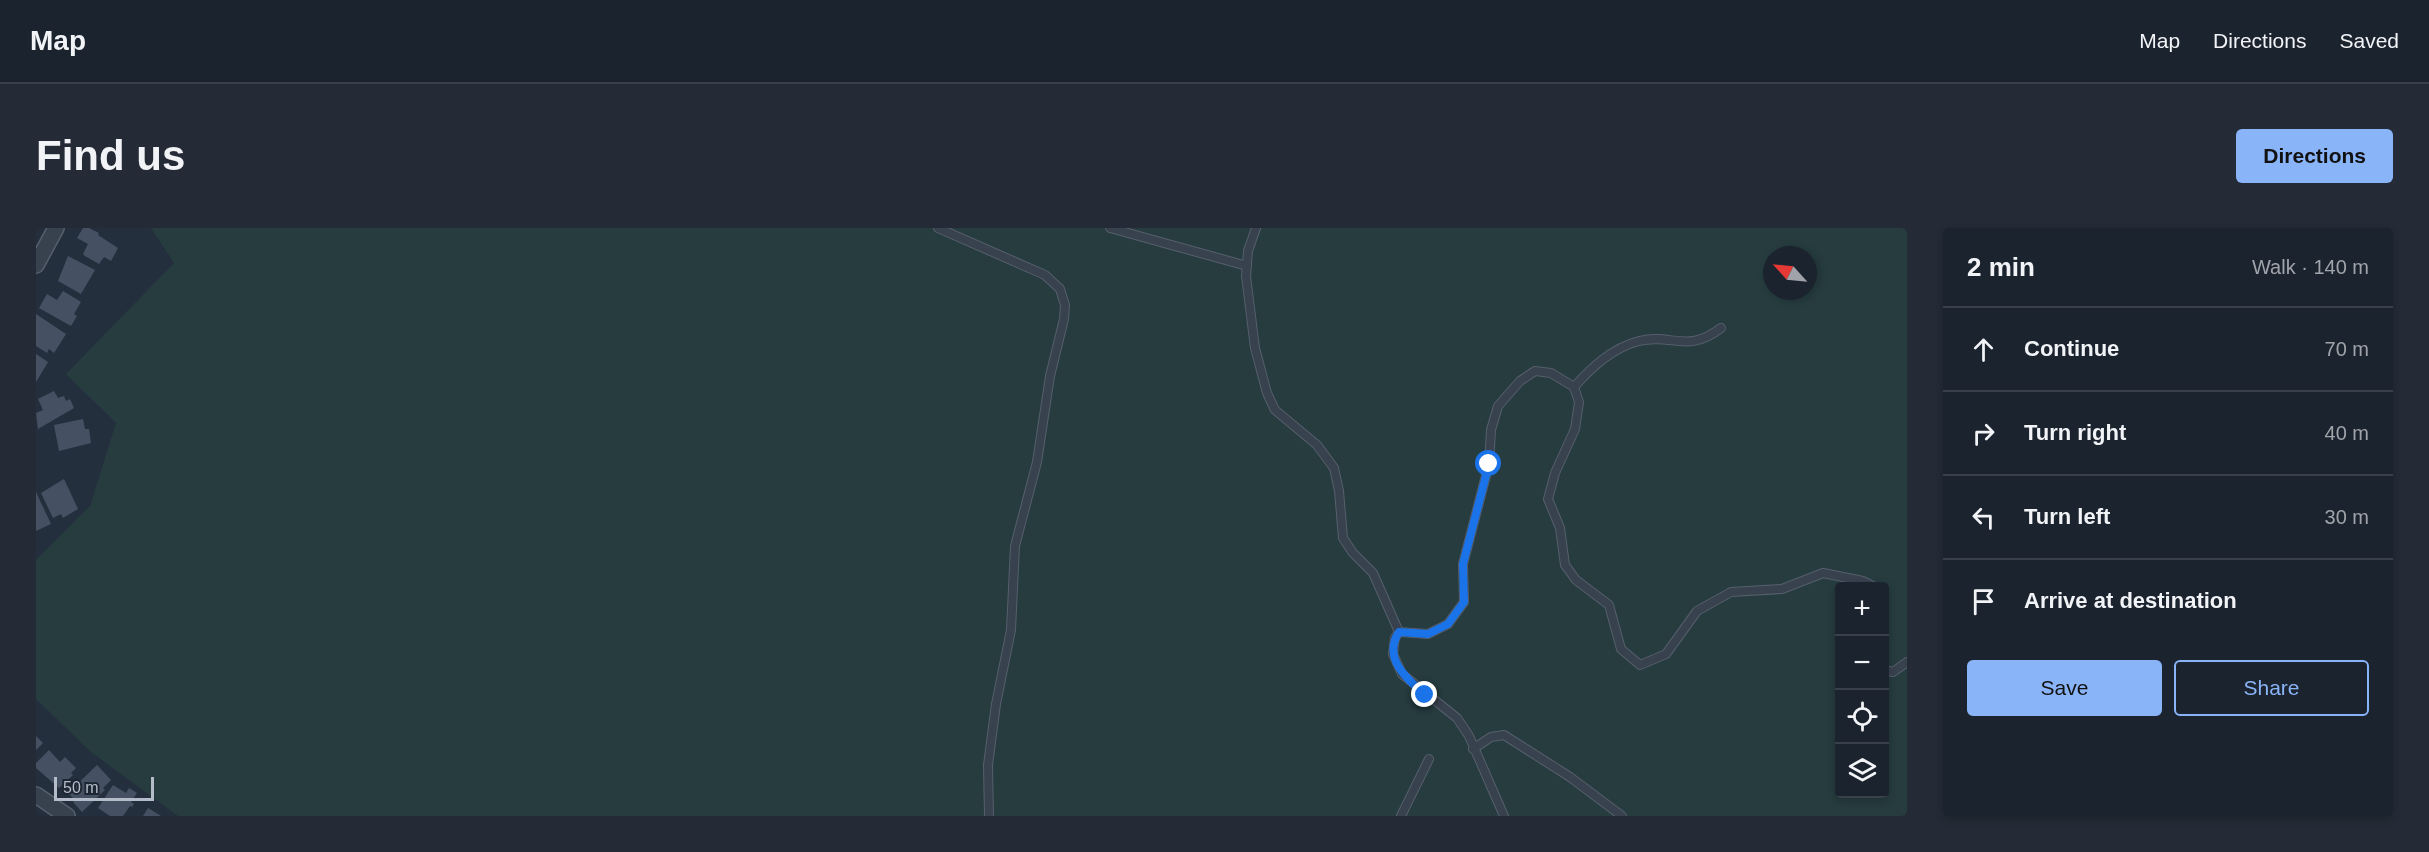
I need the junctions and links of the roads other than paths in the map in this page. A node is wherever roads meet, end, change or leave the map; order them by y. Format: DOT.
graph roads {
  1 [pos="56,228"];
  2 [pos="938,228"];
  3 [pos="1110,228"];
  4 [pos="1256,228"];
  5 [pos="36,266"];
  6 [pos="1246,266"];
  7 [pos="1721,328"];
  8 [pos="1574,387"];
  9 [pos="1866,582"];
  10 [pos="1399,632"];
  11 [pos="1907,662"];
  12 [pos="1889,671"];
  13 [pos="1473,749"];
  14 [pos="1430,759"];
  15 [pos="36,795"];
  16 [pos="67,816"];
  17 [pos="989,816"];
  18 [pos="1401,816"];
  19 [pos="1504,816"];
  20 [pos="1622,816"];
  1 -- 5 [label="street"];
  2 -- 17 [label="lane"];
  3 -- 6 [label="lane"];
  4 -- 6 [label="lane"];
  6 -- 10 [label="lane"];
  7 -- 8 [label="lane"];
  8 -- 9 [label="lane"];
  8 -- 10 [label="lane"];
  10 -- 13 [label="lane"];
  11 -- 12 [label="lane"];
  13 -- 19 [label="lane"];
  13 -- 20 [label="lane"];
  14 -- 18 [label="lane"];
  15 -- 16 [label="street"];
}
